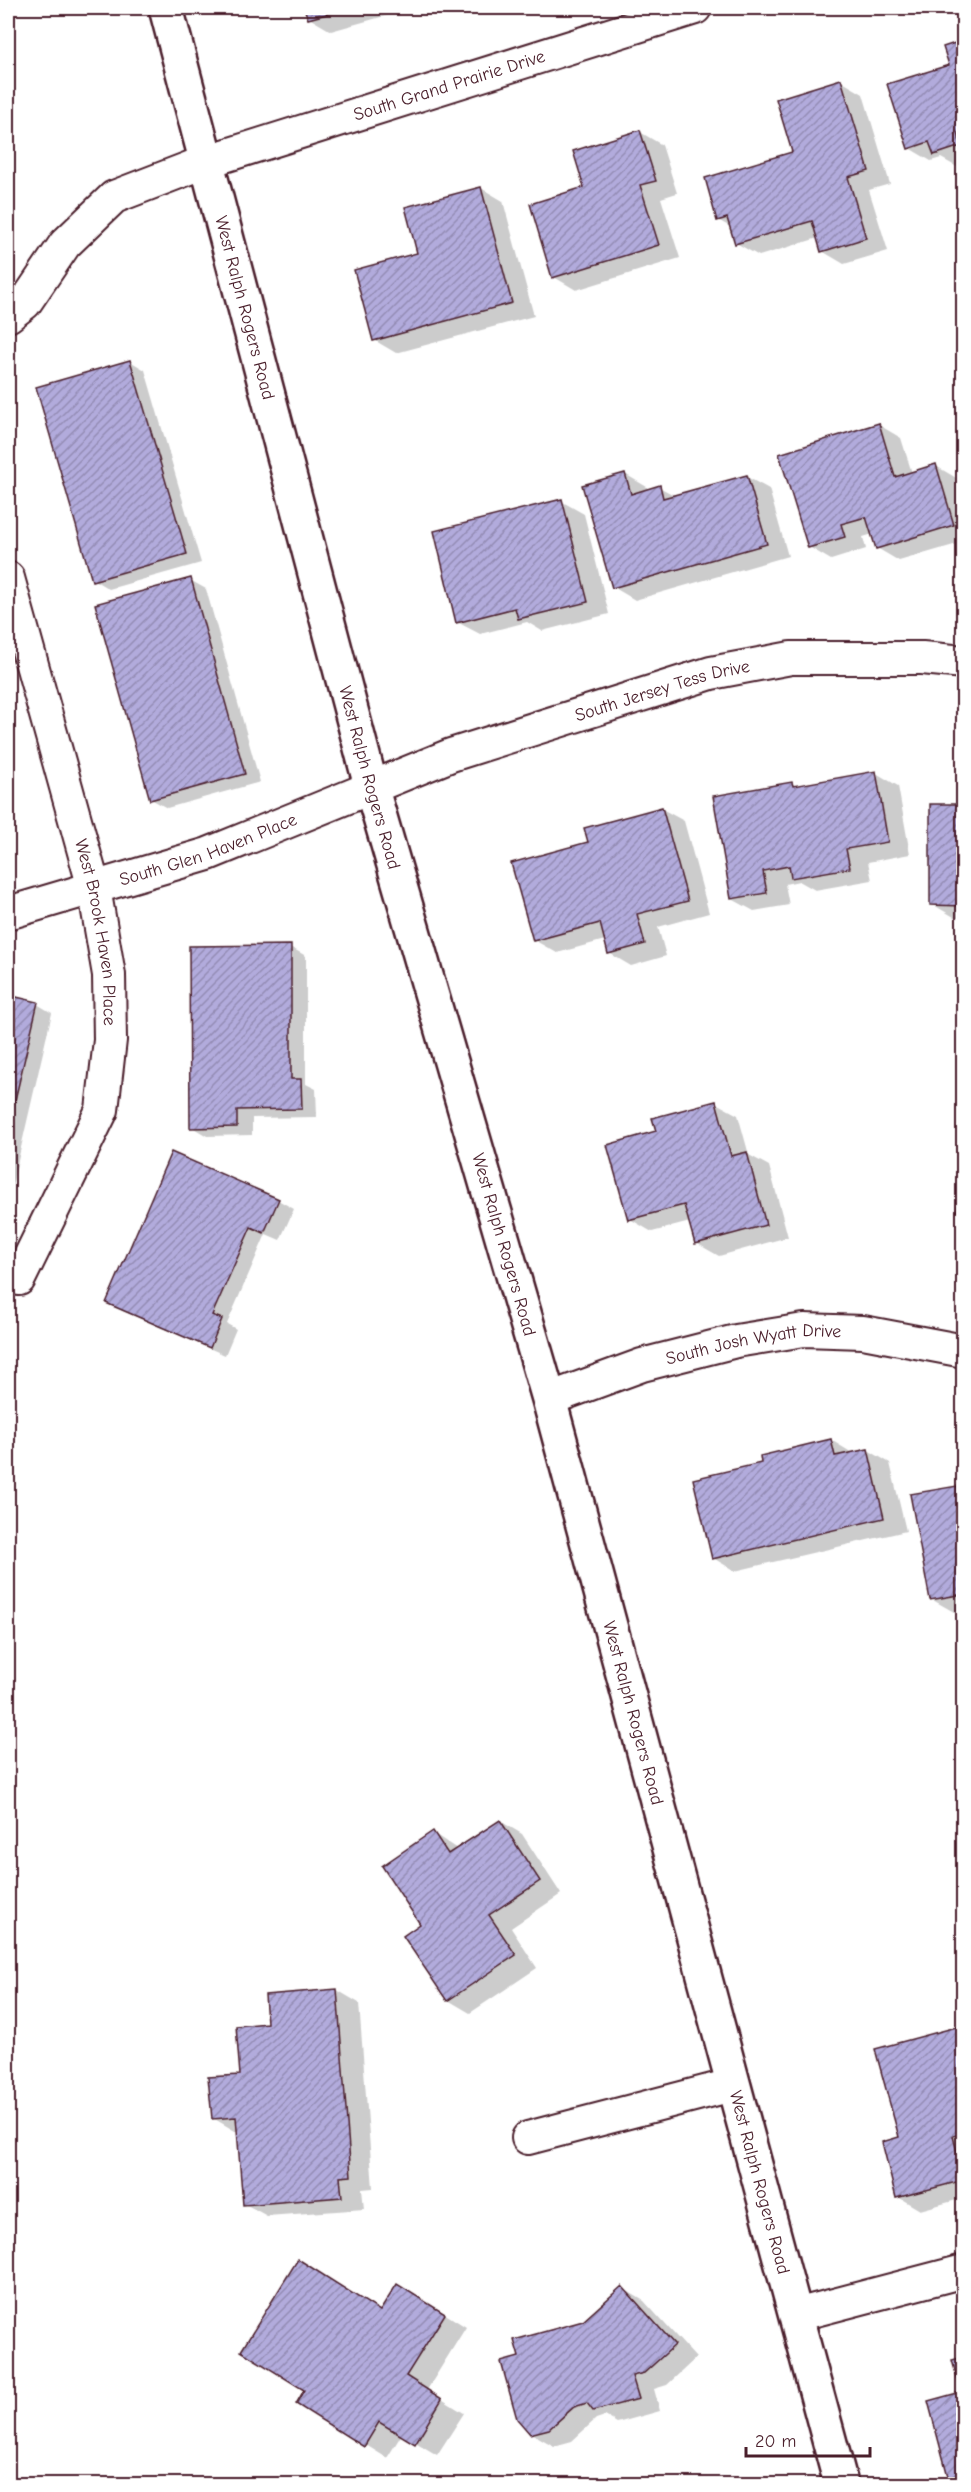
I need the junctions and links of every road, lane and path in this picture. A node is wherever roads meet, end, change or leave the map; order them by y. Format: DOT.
graph roads {
  1 [pos="166,8"];
  2 [pos="695,8"];
  3 [pos="205,162"];
  4 [pos="8,316"];
  5 [pos="8,578"];
  6 [pos="963,662"];
  7 [pos="371,786"];
  8 [pos="94,888"];
  9 [pos="8,913"];
  10 [pos="19,1279"];
  11 [pos="963,1351"];
  12 [pos="549,1399"];
  13 [pos="732,2085"];
  14 [pos="528,2138"];
  15 [pos="963,2271"];
  16 [pos="796,2315"];
  17 [pos="841,2484"];
  1 -- 3 [label="street, West Ralph Rogers Road"];
  2 -- 3 [label="street, South Grand Prairie Drive"];
  3 -- 4 [label="street, South Grand Prairie Drive"];
  3 -- 7 [label="street, West Ralph Rogers Road"];
  5 -- 8 [label="street, West Brook Haven Place"];
  6 -- 7 [label="street, South Jersey Tess Drive"];
  7 -- 8 [label="street, South Glen Haven Place"];
  7 -- 12 [label="street, West Ralph Rogers Road"];
  8 -- 9 [label="street, South Glen Haven Place"];
  8 -- 10 [label="street, West Brook Haven Place"];
  11 -- 12 [label="street, South Josh Wyatt Drive"];
  12 -- 13 [label="street, West Ralph Rogers Road"];
  13 -- 14 [label="street"];
  13 -- 16 [label="street, West Ralph Rogers Road"];
  15 -- 16 [label="street"];
  16 -- 17 [label="street, West Ralph Rogers Road"];
}
